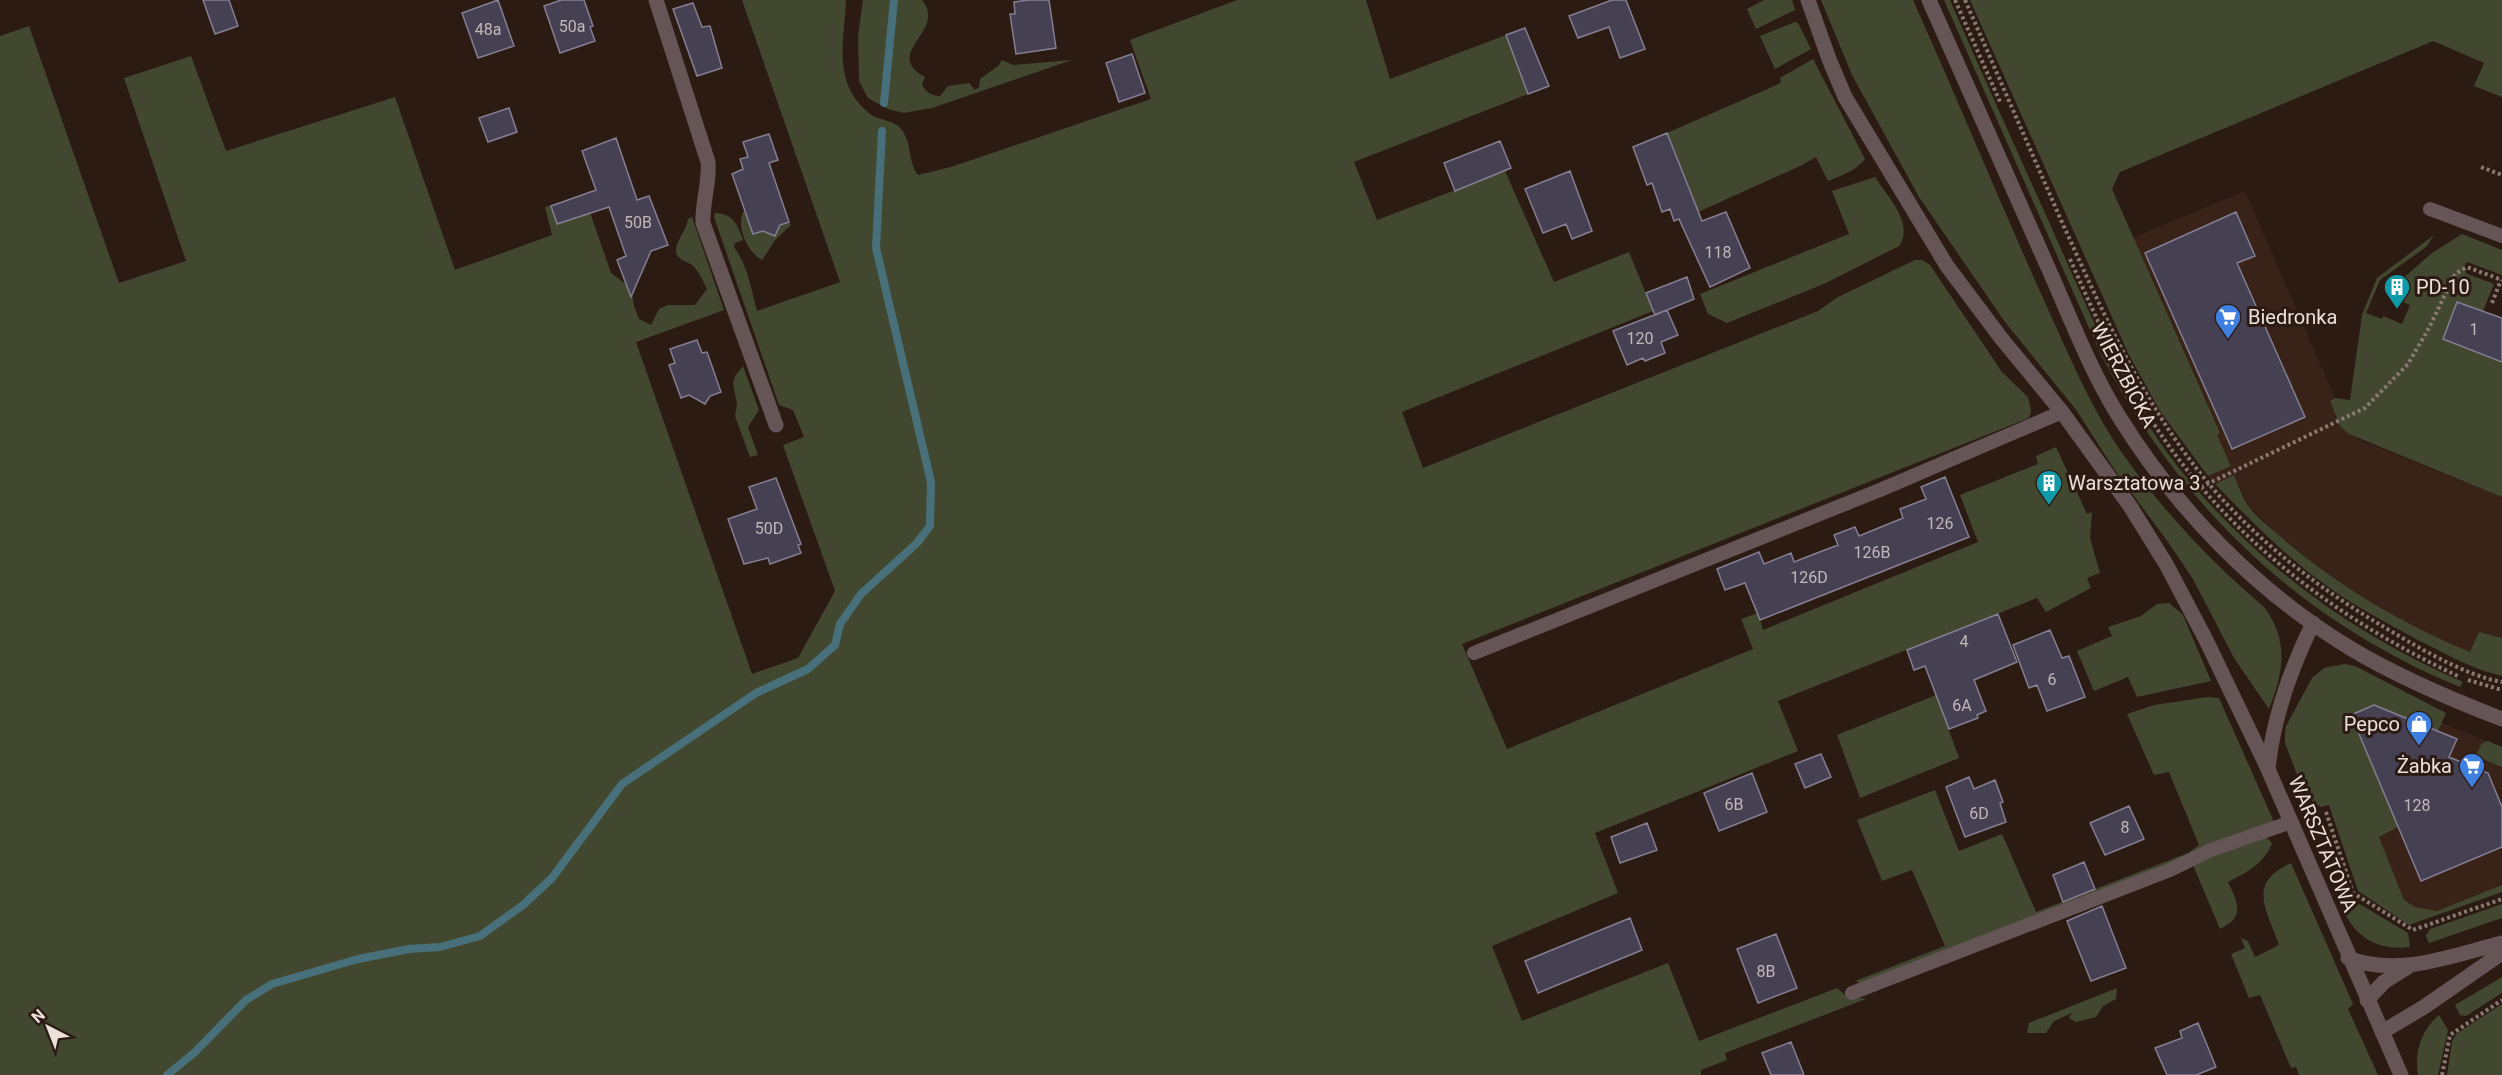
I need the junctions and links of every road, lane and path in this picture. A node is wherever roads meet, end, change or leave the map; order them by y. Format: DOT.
graph roads {
  1 [pos="656,0"];
  2 [pos="1808,0"];
  3 [pos="1929,0"];
  4 [pos="1955,0"];
  5 [pos="1965,0"];
  6 [pos="2002,106"];
  7 [pos="2481,167"];
  8 [pos="2502,175"];
  9 [pos="2430,209"];
  10 [pos="2502,236"];
  11 [pos="2067,252"];
  12 [pos="2501,280"];
  13 [pos="2492,303"];
  14 [pos="2062,412"];
  15 [pos="776,425"];
  16 [pos="2208,483"];
  17 [pos="2201,487"];
  18 [pos="2313,623"];
  19 [pos="1474,653"];
  20 [pos="2502,682"];
  21 [pos="2502,690"];
  22 [pos="2502,719"];
  23 [pos="2268,769"];
  24 [pos="2326,812"];
  25 [pos="2291,822"];
  26 [pos="2502,899"];
  27 [pos="2502,943"];
  28 [pos="2502,952"];
  29 [pos="2348,958"];
  30 [pos="2413,965"];
  31 [pos="1852,993"];
  32 [pos="2367,1000"];
  33 [pos="2502,1000"];
  34 [pos="2382,1032"];
  35 [pos="2401,1075"];
  36 [pos="2442,1075"];
  1 -- 15 [label="street"];
  2 -- 14 [label="street"];
  3 -- 18 [label="street, WIERZBICKA"];
  4 -- 6 [label="path"];
  5 -- 16 [label="path"];
  7 -- 8 [label="path"];
  9 -- 10 [label="lane"];
  11 -- 17 [label="path"];
  12 -- 13 [label="path"];
  12 -- 16 [label="path"];
  14 -- 19 [label="lane"];
  14 -- 23 [label="street"];
  16 -- 17 [label="path"];
  16 -- 20 [label="path"];
  17 -- 21 [label="path"];
  18 -- 22 [label="street, WIERZBICKA"];
  18 -- 23 [label="street, WARSZTATOWA"];
  23 -- 25 [label="street, WARSZTATOWA"];
  24 -- 26 [label="path"];
  25 -- 29 [label="street, WARSZTATOWA"];
  25 -- 31 [label="lane"];
  27 -- 30 [label="street"];
  28 -- 34 [label="street"];
  29 -- 30 [label="street"];
  29 -- 32 [label="street, WARSZTATOWA"];
  30 -- 32 [label="street"];
  32 -- 34 [label="street, WARSZTATOWA"];
  33 -- 36 [label="path"];
  34 -- 35 [label="street, WARSZTATOWA"];
}
